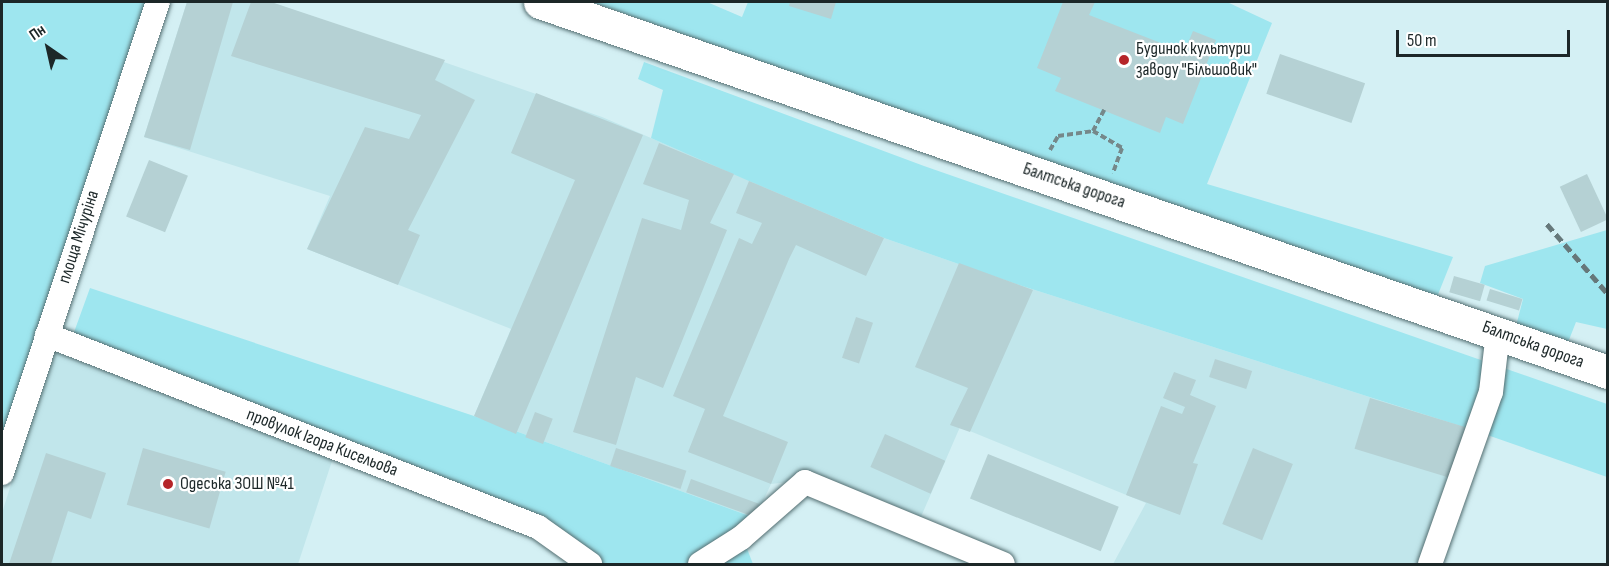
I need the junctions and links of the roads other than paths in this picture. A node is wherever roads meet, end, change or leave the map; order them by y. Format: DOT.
graph roads {
  1 [pos="158,2"];
  2 [pos="540,2"];
  3 [pos="1498,332"];
  4 [pos="47,334"];
  5 [pos="1608,372"];
  6 [pos="2,473"];
  7 [pos="590,564"];
  8 [pos="700,564"];
  9 [pos="1003,564"];
  10 [pos="1430,564"];
  1 -- 4 [label="street, площа Мічуріна"];
  2 -- 3 [label="main road, Балтська дорога"];
  3 -- 5 [label="main road, Балтська дорога"];
  3 -- 10 [label="street"];
  4 -- 6 [label="street, площа Мічуріна"];
  4 -- 7 [label="street, провулок Ігора Кисельова"];
  8 -- 9 [label="street"];
}
